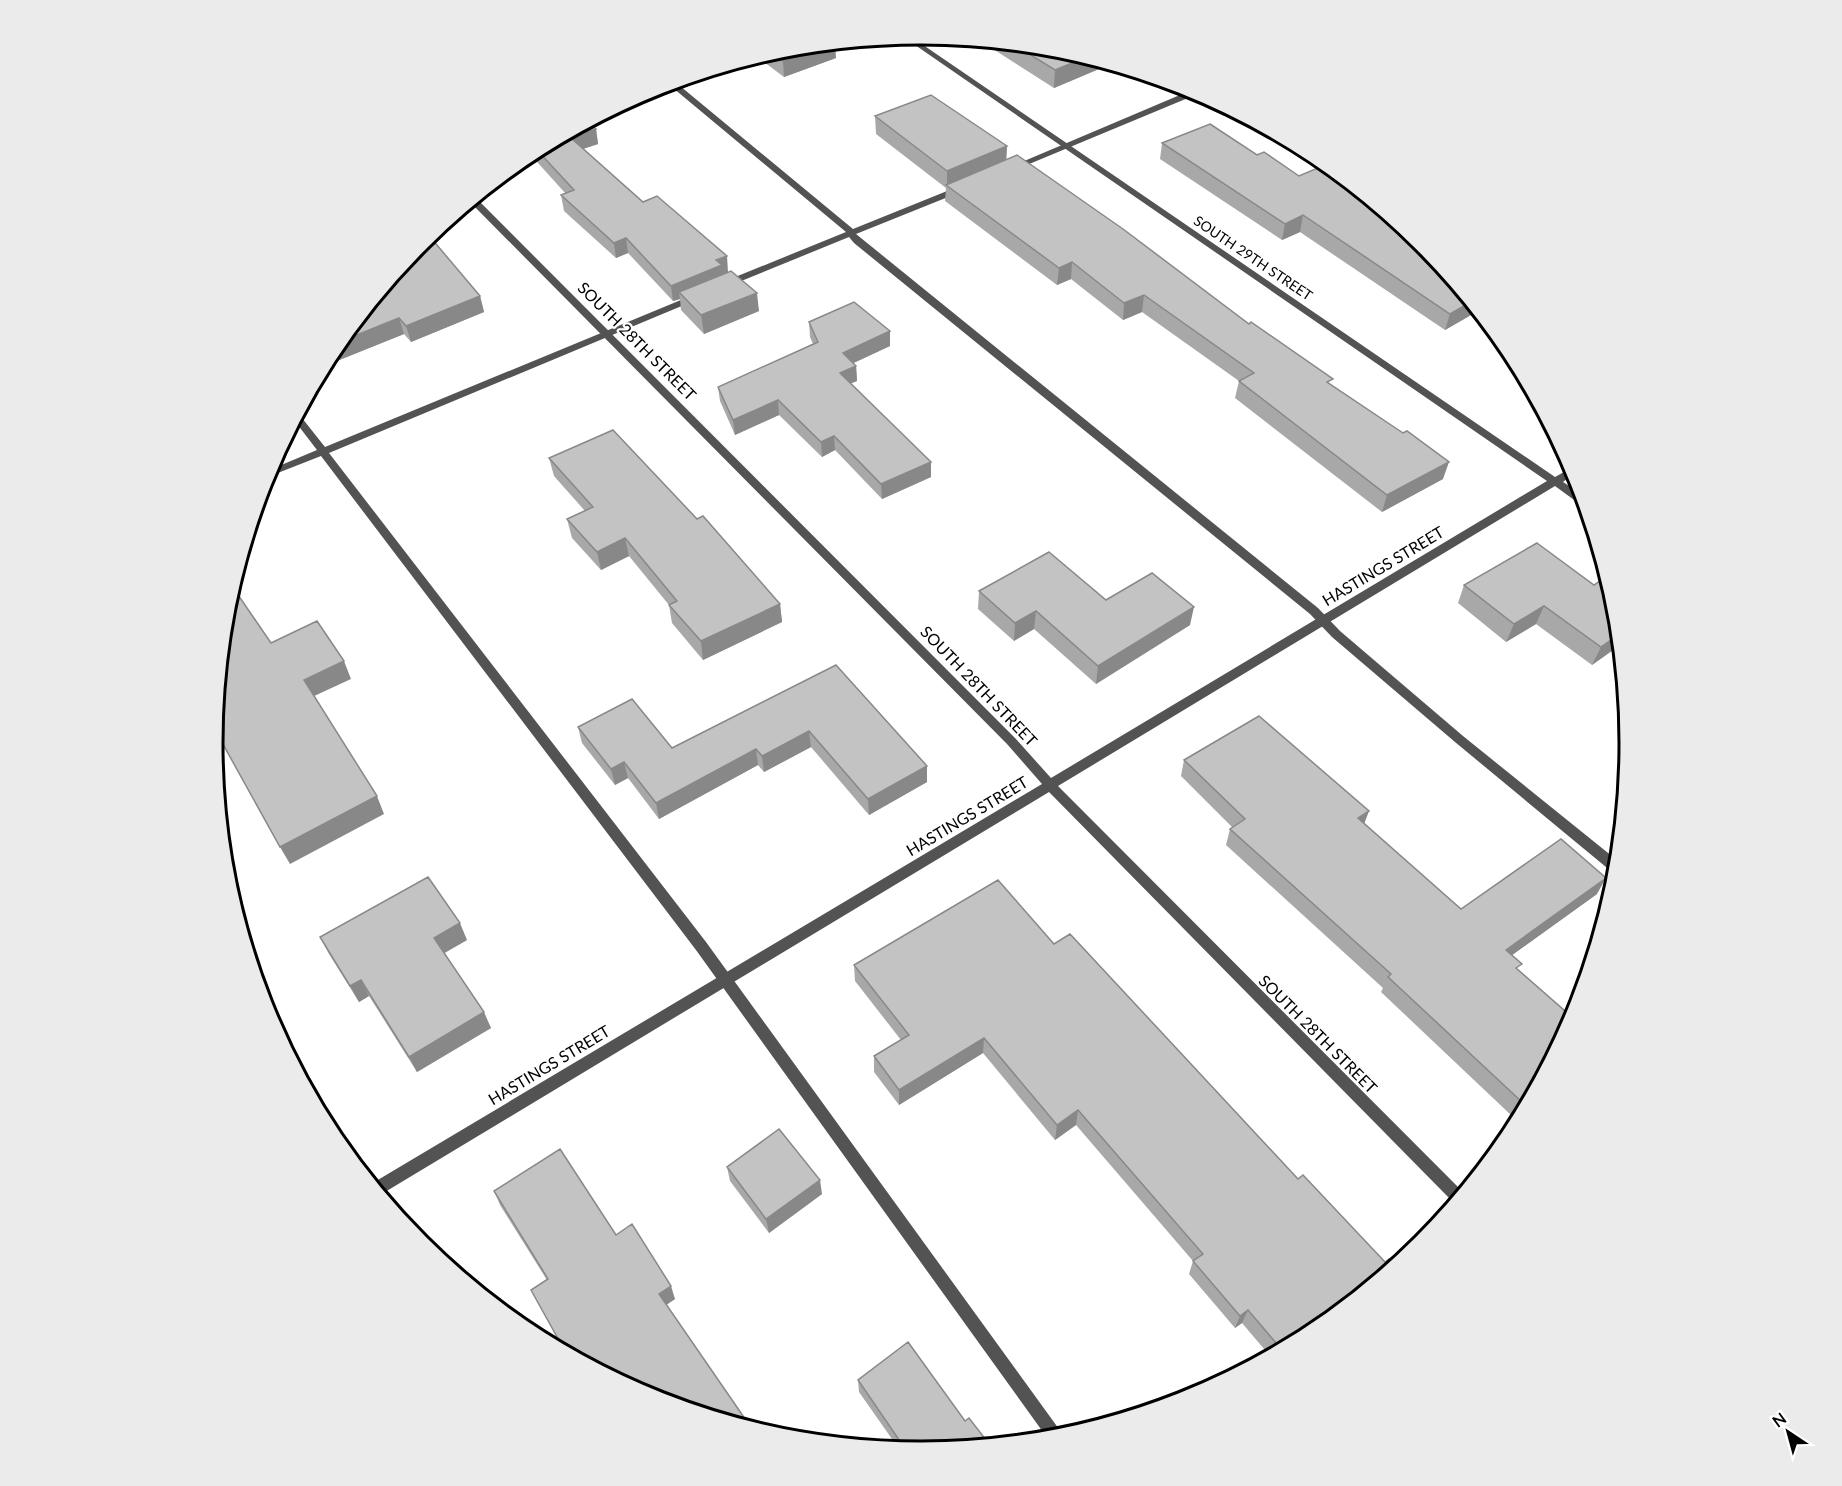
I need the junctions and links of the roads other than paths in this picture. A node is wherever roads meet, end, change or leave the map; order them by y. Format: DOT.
graph roads {
  1 [pos="919,45"];
  2 [pos="678,89"];
  3 [pos="1184,96"];
  4 [pos="1066,145"];
  5 [pos="1002,172"];
  6 [pos="970,185"];
  7 [pos="477,204"];
  8 [pos="851,234"];
  9 [pos="713,290"];
  10 [pos="702,294"];
  11 [pos="607,334"];
  12 [pos="301,423"];
  13 [pos="323,452"];
  14 [pos="279,470"];
  15 [pos="1566,475"];
  16 [pos="1555,481"];
  17 [pos="1572,493"];
  18 [pos="1323,621"];
  19 [pos="1051,786"];
  20 [pos="1609,860"];
  21 [pos="724,979"];
  22 [pos="382,1186"];
  23 [pos="1454,1194"];
  24 [pos="1050,1429"];
  1 -- 4 [label="street, SOUTH 29TH STREET"];
  2 -- 8 [label="street"];
  3 -- 4 [label="street"];
  4 -- 5 [label="street"];
  4 -- 16 [label="street, SOUTH 29TH STREET"];
  6 -- 8 [label="street"];
  7 -- 11 [label="street, SOUTH 28TH STREET"];
  8 -- 9 [label="street"];
  8 -- 18 [label="street"];
  10 -- 11 [label="street"];
  11 -- 13 [label="street"];
  11 -- 19 [label="street, SOUTH 28TH STREET"];
  12 -- 13 [label="street"];
  13 -- 14 [label="street"];
  13 -- 21 [label="street"];
  15 -- 16 [label="street, HASTINGS STREET"];
  16 -- 17 [label="street, SOUTH 29TH STREET"];
  16 -- 18 [label="street, HASTINGS STREET"];
  18 -- 19 [label="street, HASTINGS STREET"];
  18 -- 20 [label="street"];
  19 -- 21 [label="street, HASTINGS STREET"];
  19 -- 23 [label="street, SOUTH 28TH STREET"];
  21 -- 22 [label="street, HASTINGS STREET"];
  21 -- 24 [label="street"];
}
